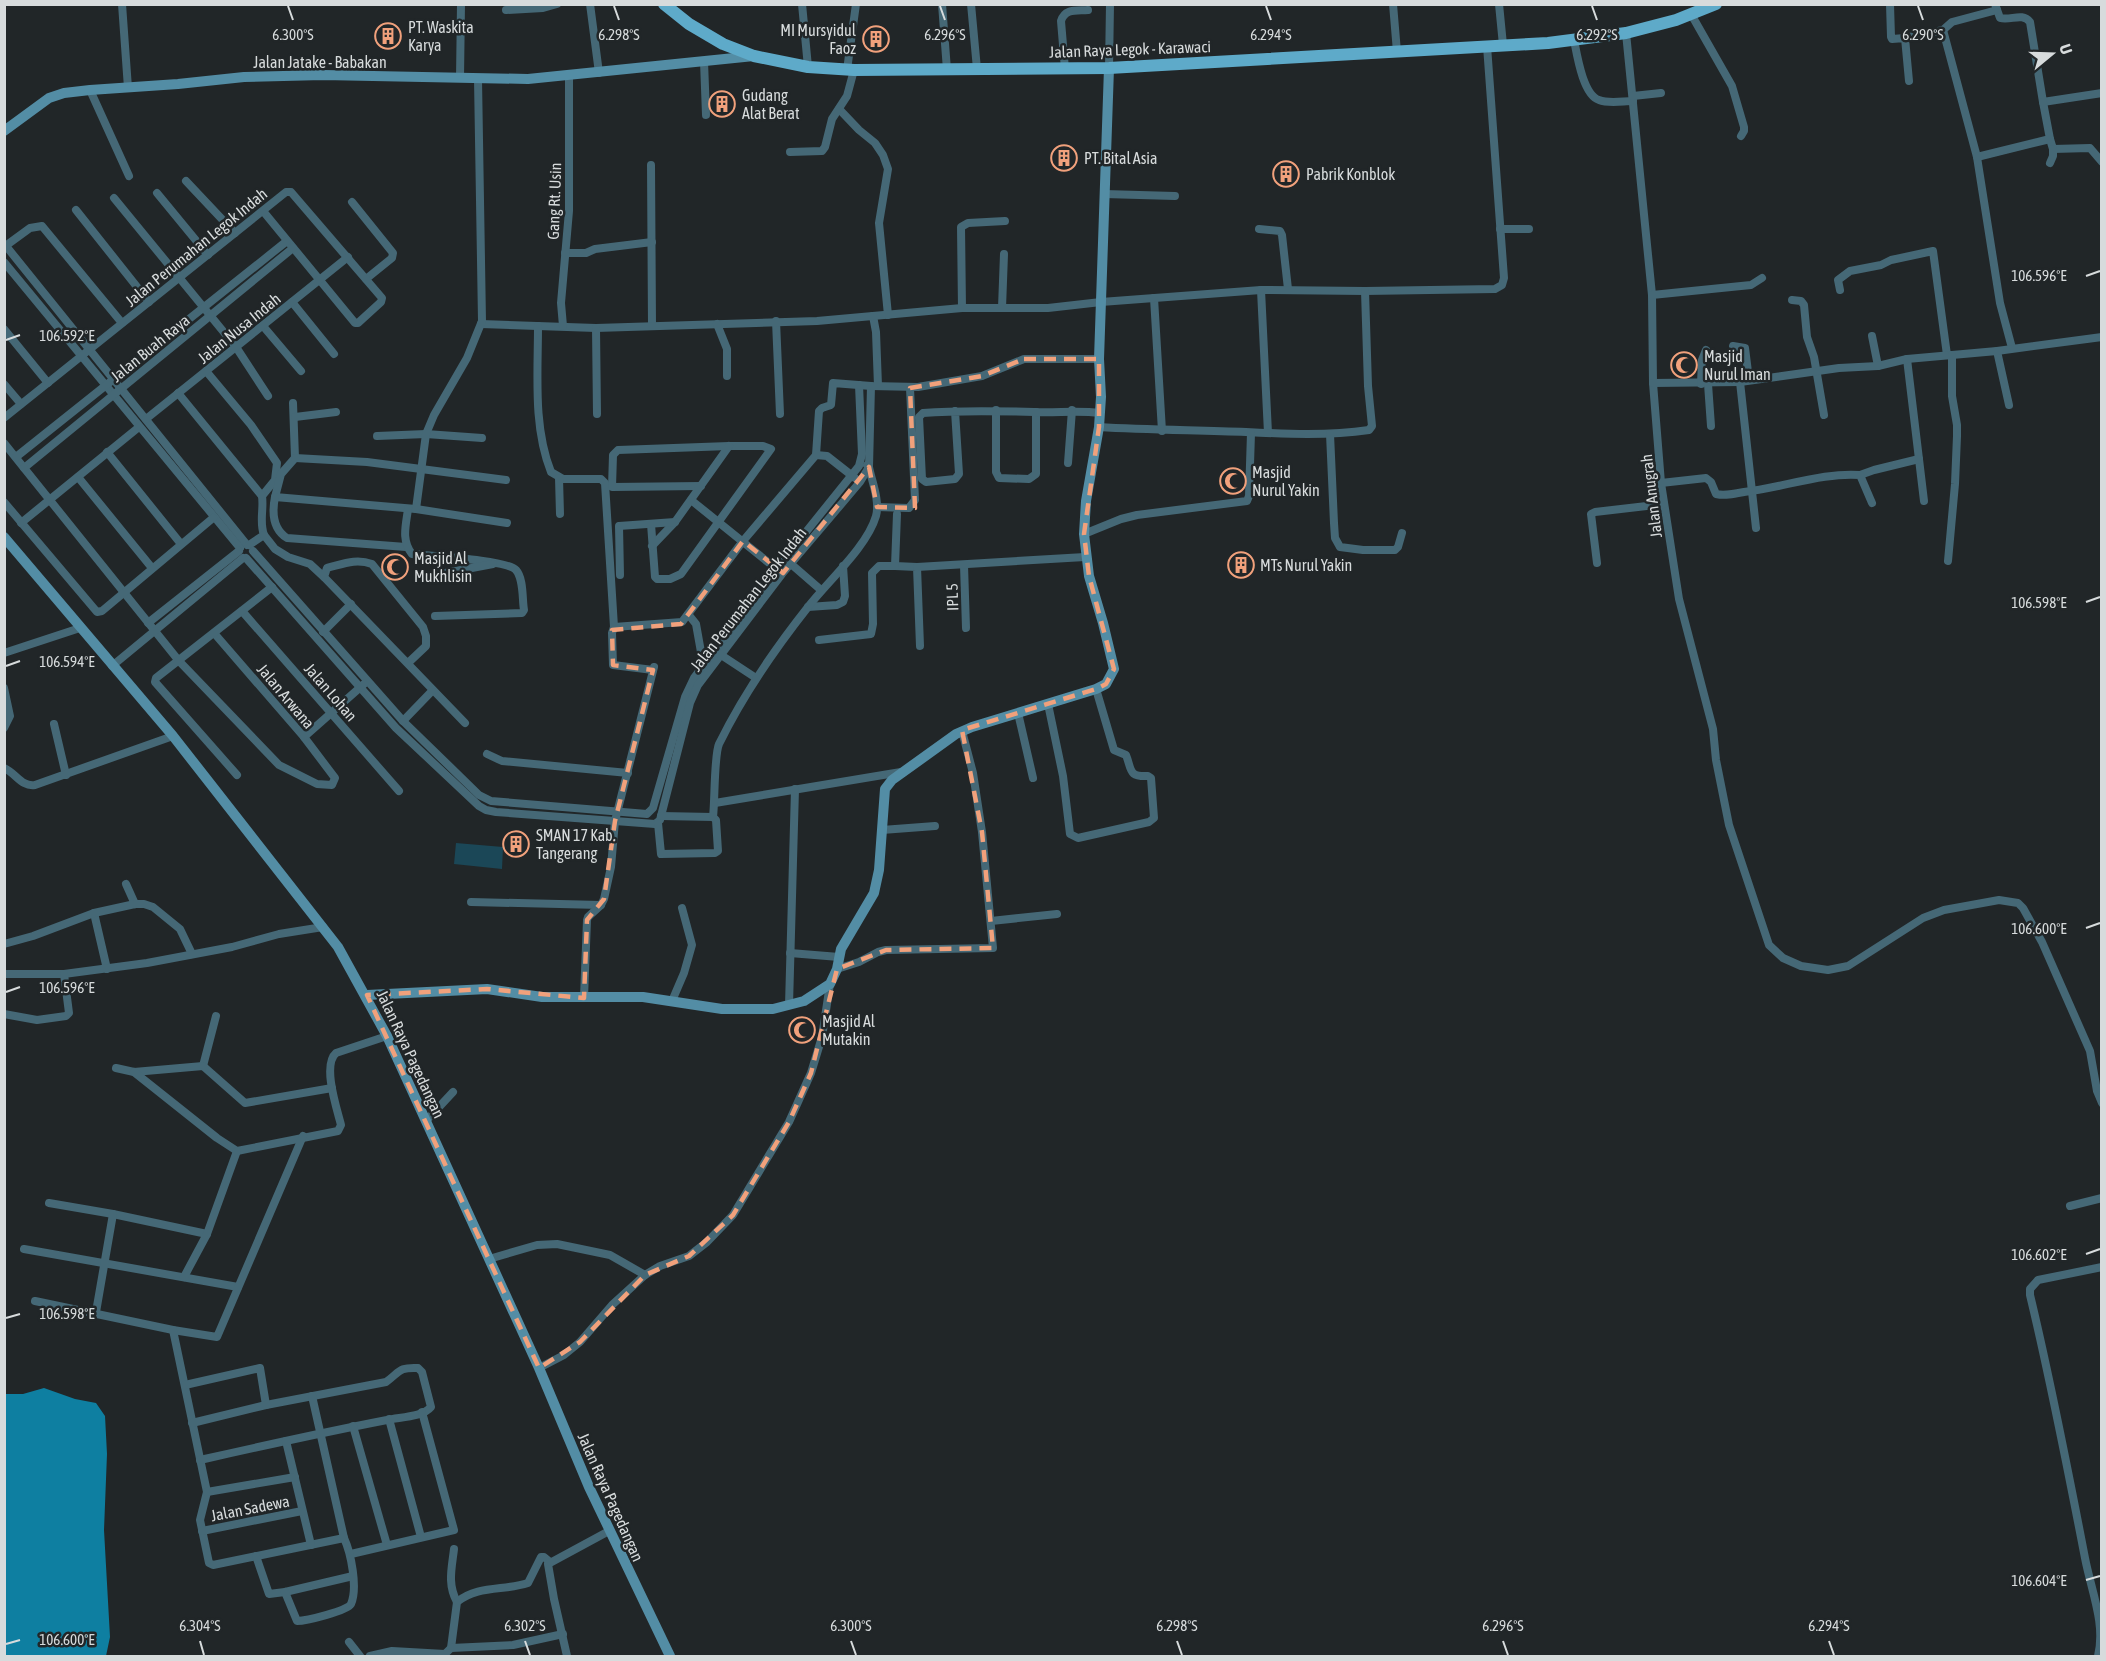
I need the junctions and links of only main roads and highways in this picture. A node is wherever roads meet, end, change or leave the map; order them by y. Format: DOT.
graph roads {
  1 [pos="664,4"];
  2 [pos="1716,4"];
  1 -- 2 [label="main road, Jalan Raya Legok - Karawaci"];
}
